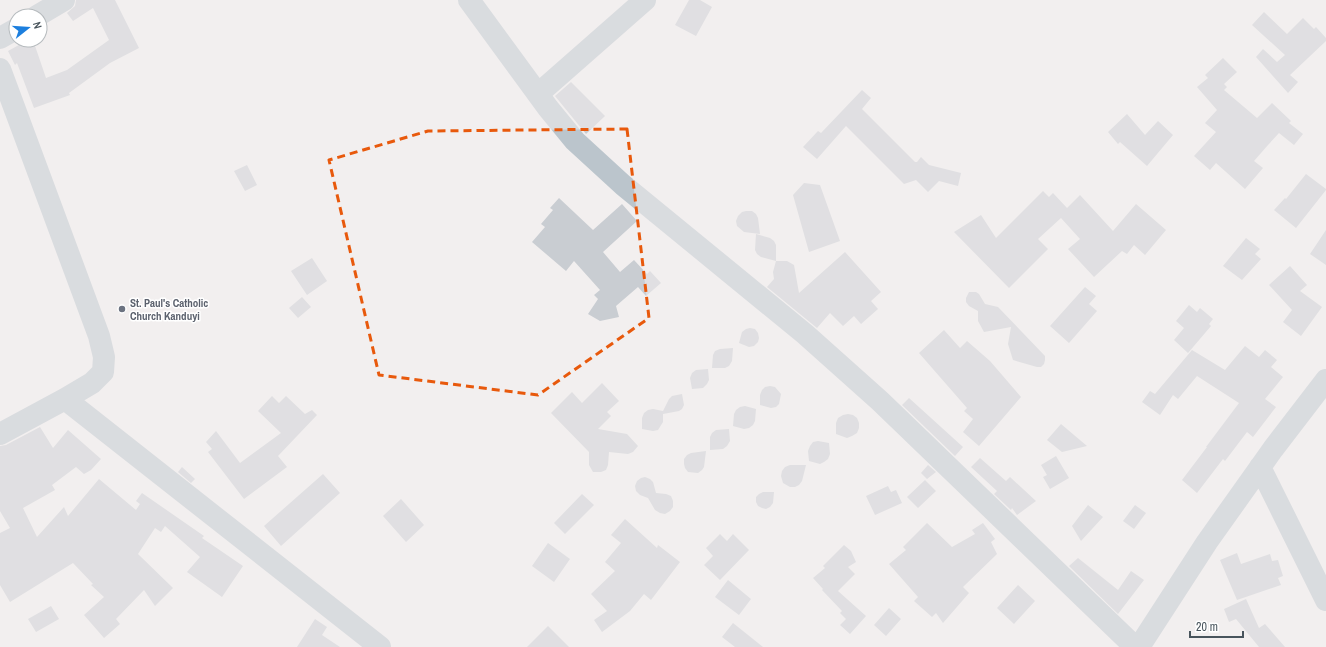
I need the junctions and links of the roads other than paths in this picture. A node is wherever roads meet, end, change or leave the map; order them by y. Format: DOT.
graph roads {
  1 [pos="64,0"];
  2 [pos="469,0"];
  3 [pos="645,0"];
  4 [pos="48,9"];
  5 [pos="0,69"];
  6 [pos="538,94"];
  7 [pos="1326,380"];
  8 [pos="65,400"];
  9 [pos="0,434"];
  10 [pos="1260,467"];
  11 [pos="1326,600"];
  12 [pos="380,647"];
  13 [pos="1135,647"];
  14 [pos="1139,647"];
  1 -- 4 [label="street"];
  2 -- 6 [label="street"];
  3 -- 6 [label="street"];
  5 -- 8 [label="street"];
  6 -- 13 [label="street"];
  7 -- 10 [label="street"];
  8 -- 9 [label="street"];
  8 -- 12 [label="street"];
  10 -- 11 [label="street"];
  10 -- 14 [label="street"];
}
